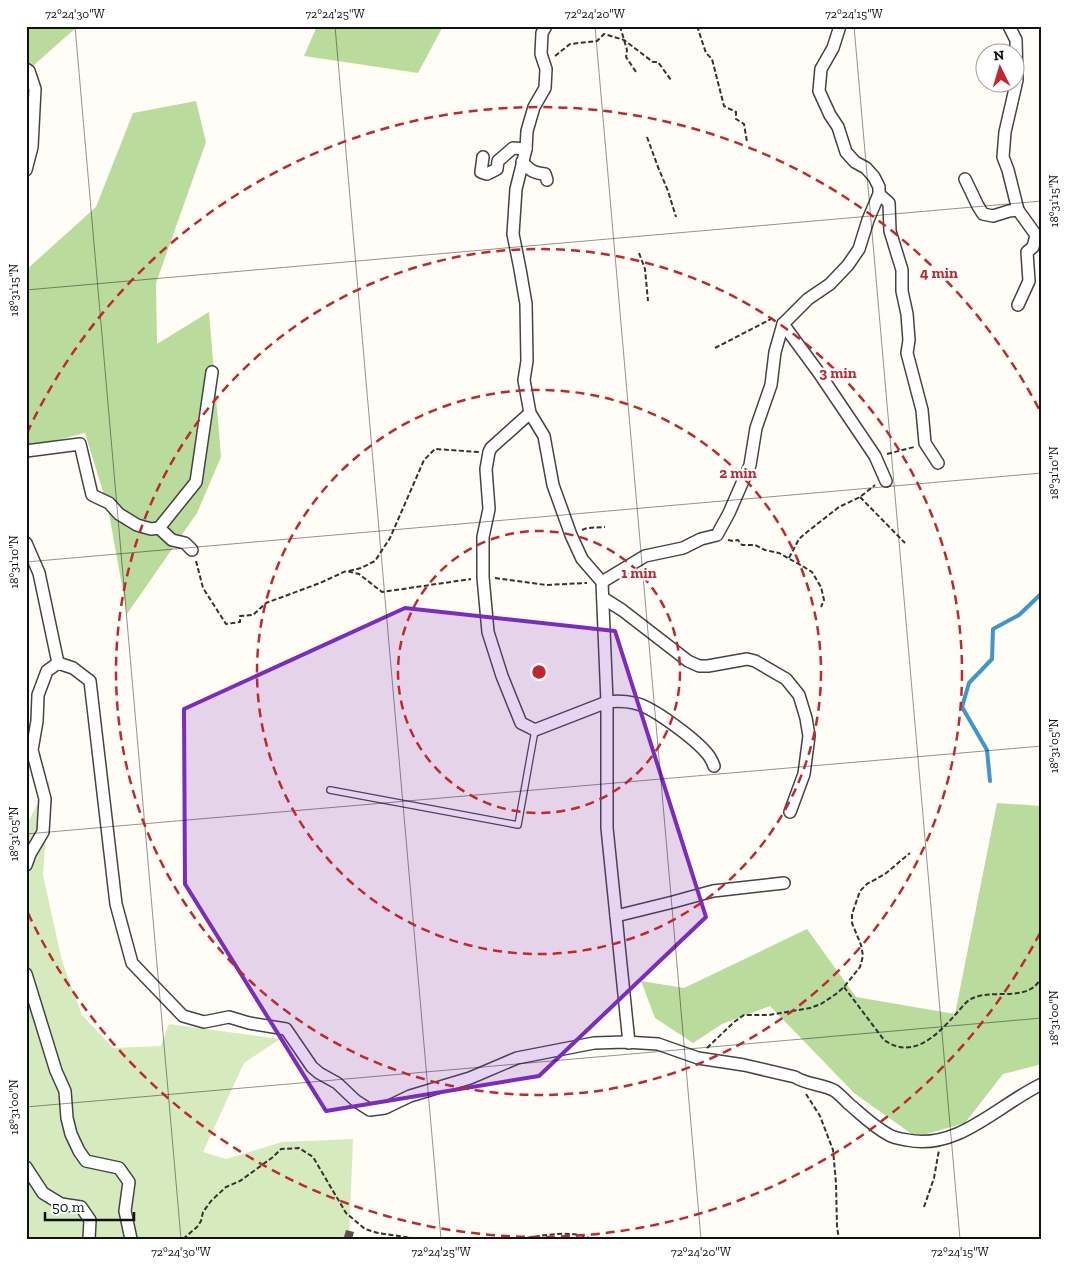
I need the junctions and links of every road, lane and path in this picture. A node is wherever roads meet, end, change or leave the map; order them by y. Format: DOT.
graph roads {
  1 [pos="522,26"];
  2 [pos="526,26"];
  3 [pos="546,26"];
  4 [pos="620,26"];
  5 [pos="697,26"];
  6 [pos="840,26"];
  7 [pos="1009,26"];
  8 [pos="624,40"];
  9 [pos="26,68"];
  10 [pos="546,69"];
  11 [pos="636,72"];
  12 [pos="672,80"];
  13 [pos="648,137"];
  14 [pos="747,142"];
  15 [pos="526,149"];
  16 [pos="483,157"];
  17 [pos="522,162"];
  18 [pos="26,170"];
  19 [pos="965,179"];
  20 [pos="547,180"];
  21 [pos="879,194"];
  22 [pos="1018,210"];
  23 [pos="676,217"];
  24 [pos="638,253"];
  25 [pos="648,302"];
  26 [pos="1018,305"];
  27 [pos="783,324"];
  28 [pos="715,348"];
  29 [pos="212,372"];
  30 [pos="530,413"];
  31 [pos="925,443"];
  32 [pos="26,451"];
  33 [pos="489,452"];
  34 [pos="875,456"];
  35 [pos="938,463"];
  36 [pos="886,481"];
  37 [pos="860,497"];
  38 [pos="605,527"];
  39 [pos="159,528"];
  40 [pos="719,532"];
  41 [pos="571,535"];
  42 [pos="26,543"];
  43 [pos="905,543"];
  44 [pos="192,550"];
  45 [pos="789,558"];
  46 [pos="346,571"];
  47 [pos="483,577"];
  48 [pos="602,582"];
  49 [pos="603,598"];
  50 [pos="821,607"];
  51 [pos="58,663"];
  52 [pos="607,702"];
  53 [pos="535,730"];
  54 [pos="714,766"];
  55 [pos="330,790"];
  56 [pos="790,812"];
  57 [pos="910,853"];
  58 [pos="26,865"];
  59 [pos="784,883"];
  60 [pos="616,916"];
  61 [pos="26,974"];
  62 [pos="1042,977"];
  63 [pos="844,987"];
  64 [pos="629,1043"];
  65 [pos="698,1058"];
  66 [pos="795,1077"];
  67 [pos="1042,1084"];
  68 [pos="940,1140"];
  69 [pos="26,1167"];
  70 [pos="924,1207"];
  71 [pos="89,1239"];
  72 [pos="131,1239"];
  73 [pos="182,1239"];
  74 [pos="419,1239"];
  75 [pos="520,1239"];
  76 [pos="591,1239"];
  77 [pos="839,1239"];
  1 -- 2 [label="path"];
  3 -- 10 [label="street"];
  4 -- 8 [label="path"];
  5 -- 14 [label="path"];
  6 -- 21 [label="street"];
  7 -- 22 [label="street"];
  8 -- 10 [label="path"];
  8 -- 11 [label="path"];
  8 -- 12 [label="path"];
  9 -- 18 [label="street"];
  10 -- 15 [label="street"];
  13 -- 23 [label="path"];
  15 -- 16 [label="street"];
  15 -- 17 [label="street"];
  17 -- 20 [label="street"];
  17 -- 30 [label="street"];
  19 -- 22 [label="street"];
  21 -- 27 [label="street"];
  21 -- 31 [label="street"];
  22 -- 26 [label="street"];
  24 -- 25 [label="path"];
  27 -- 28 [label="path"];
  27 -- 34 [label="street"];
  27 -- 40 [label="street"];
  29 -- 39 [label="street"];
  30 -- 33 [label="street"];
  30 -- 41 [label="street"];
  31 -- 34 [label="path"];
  31 -- 35 [label="street"];
  32 -- 39 [label="street"];
  33 -- 46 [label="path"];
  33 -- 47 [label="street"];
  34 -- 36 [label="street"];
  36 -- 37 [label="path"];
  37 -- 43 [label="path"];
  37 -- 45 [label="path"];
  38 -- 41 [label="path"];
  39 -- 44 [label="street"];
  40 -- 45 [label="path"];
  40 -- 48 [label="street"];
  41 -- 48 [label="street"];
  42 -- 51 [label="street"];
  44 -- 46 [label="path"];
  45 -- 50 [label="path"];
  46 -- 47 [label="path"];
  47 -- 48 [label="path"];
  47 -- 53 [label="street"];
  48 -- 49 [label="street"];
  49 -- 52 [label="street"];
  49 -- 56 [label="street"];
  51 -- 58 [label="street"];
  51 -- 64 [label="street"];
  52 -- 53 [label="street"];
  52 -- 54 [label="street"];
  52 -- 60 [label="street"];
  53 -- 55 [label="lane"];
  57 -- 63 [label="path"];
  59 -- 60 [label="street"];
  60 -- 64 [label="street"];
  61 -- 72 [label="street"];
  62 -- 63 [label="path"];
  63 -- 65 [label="path"];
  64 -- 65 [label="street"];
  65 -- 66 [label="street"];
  66 -- 68 [label="street"];
  66 -- 77 [label="path"];
  67 -- 68 [label="street"];
  68 -- 70 [label="path"];
  69 -- 71 [label="street"];
  73 -- 74 [label="path"];
  75 -- 76 [label="path"];
}
